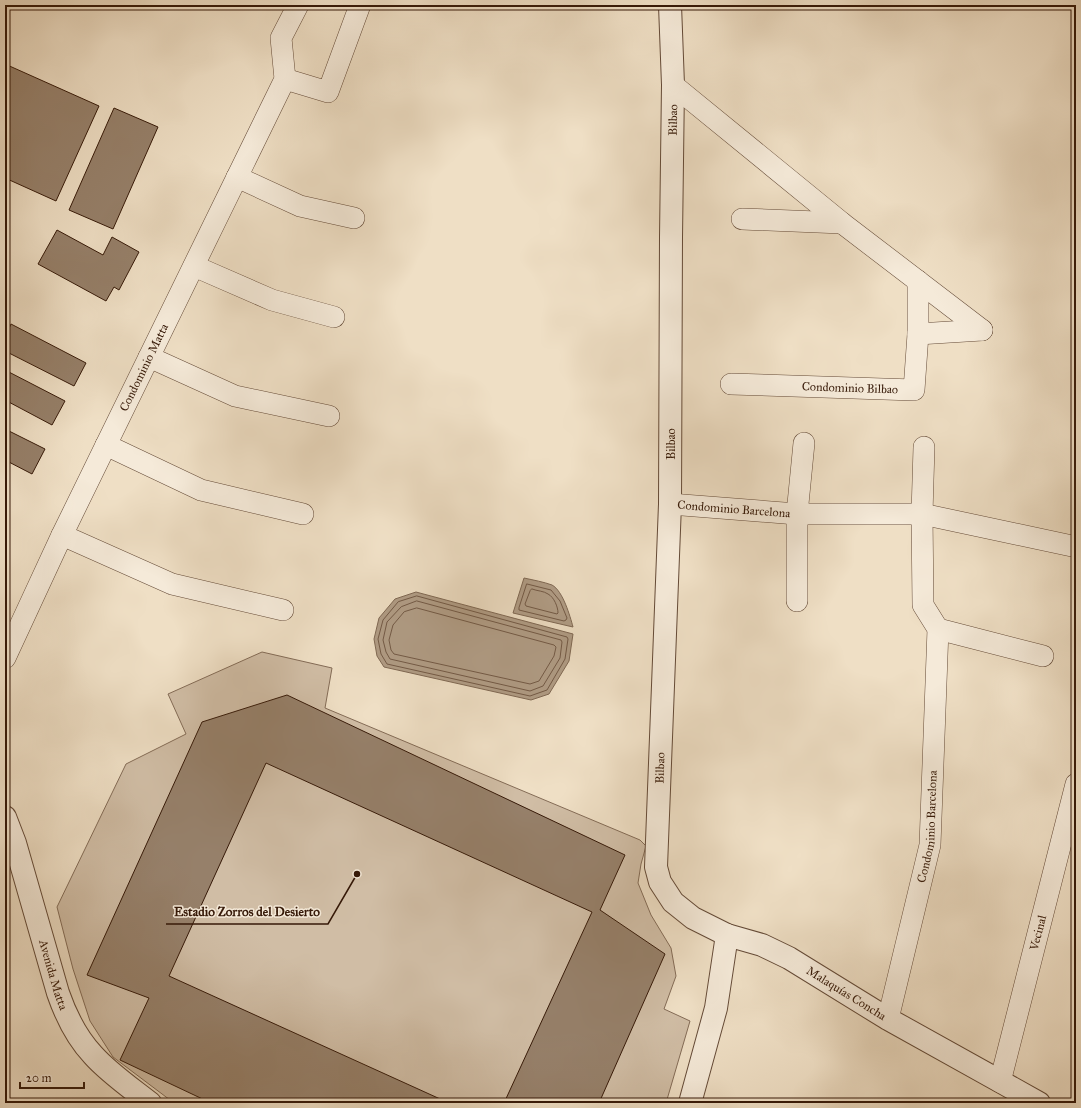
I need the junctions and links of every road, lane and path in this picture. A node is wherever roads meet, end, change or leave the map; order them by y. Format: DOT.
graph roads {
  1 [pos="298,5"];
  2 [pos="360,5"];
  3 [pos="670,5"];
  4 [pos="285,79"];
  5 [pos="673,84"];
  6 [pos="237,177"];
  7 [pos="354,218"];
  8 [pos="742,219"];
  9 [pos="842,223"];
  10 [pos="194,266"];
  11 [pos="918,281"];
  12 [pos="334,317"];
  13 [pos="918,334"];
  14 [pos="149,358"];
  15 [pos="731,384"];
  16 [pos="330,416"];
  17 [pos="804,443"];
  18 [pos="106,445"];
  19 [pos="924,447"];
  20 [pos="670,504"];
  21 [pos="303,514"];
  22 [pos="798,514"];
  23 [pos="922,514"];
  24 [pos="62,535"];
  25 [pos="1072,546"];
  26 [pos="797,601"];
  27 [pos="283,610"];
  28 [pos="938,629"];
  29 [pos="1043,656"];
  30 [pos="5,658"];
  31 [pos="1076,784"];
  32 [pos="5,817"];
  33 [pos="660,882"];
  34 [pos="727,935"];
  35 [pos="888,1019"];
  36 [pos="1000,1082"];
  37 [pos="150,1103"];
  38 [pos="690,1103"];
  39 [pos="1039,1103"];
  1 -- 4 [label="street"];
  2 -- 4 [label="street"];
  3 -- 5 [label="street, Bilbao"];
  4 -- 6 [label="street, Condominio Matta"];
  5 -- 9 [label="street"];
  5 -- 20 [label="street, Bilbao"];
  6 -- 7 [label="street"];
  6 -- 10 [label="street, Condominio Matta"];
  8 -- 9 [label="street"];
  9 -- 11 [label="street"];
  10 -- 12 [label="street"];
  10 -- 14 [label="street, Condominio Matta"];
  11 -- 13 [label="street, Condominio Bilbao"];
  11 -- 13 [label="street"];
  13 -- 15 [label="street, Condominio Bilbao"];
  14 -- 16 [label="street"];
  14 -- 18 [label="street, Condominio Matta"];
  17 -- 22 [label="street, Condominio Barcelona"];
  18 -- 21 [label="street"];
  18 -- 24 [label="street, Condominio Matta"];
  19 -- 23 [label="street"];
  20 -- 22 [label="street, Condominio Barcelona"];
  20 -- 33 [label="street, Bilbao"];
  22 -- 23 [label="street, Condominio Barcelona"];
  22 -- 26 [label="street, Condominio Barcelona"];
  23 -- 25 [label="street, Condominio Barcelona"];
  23 -- 28 [label="street"];
  24 -- 27 [label="street"];
  24 -- 30 [label="street, Condominio Matta"];
  28 -- 29 [label="street"];
  28 -- 35 [label="street, Condominio Barcelona"];
  31 -- 36 [label="street, Vecinal"];
  32 -- 37 [label="street, Avenida Matta"];
  33 -- 34 [label="street, Malaquías Concha"];
  34 -- 35 [label="street, Malaquías Concha"];
  34 -- 38 [label="street"];
  35 -- 36 [label="street, Malaquías Concha"];
  36 -- 39 [label="street, Malaquías Concha"];
}
